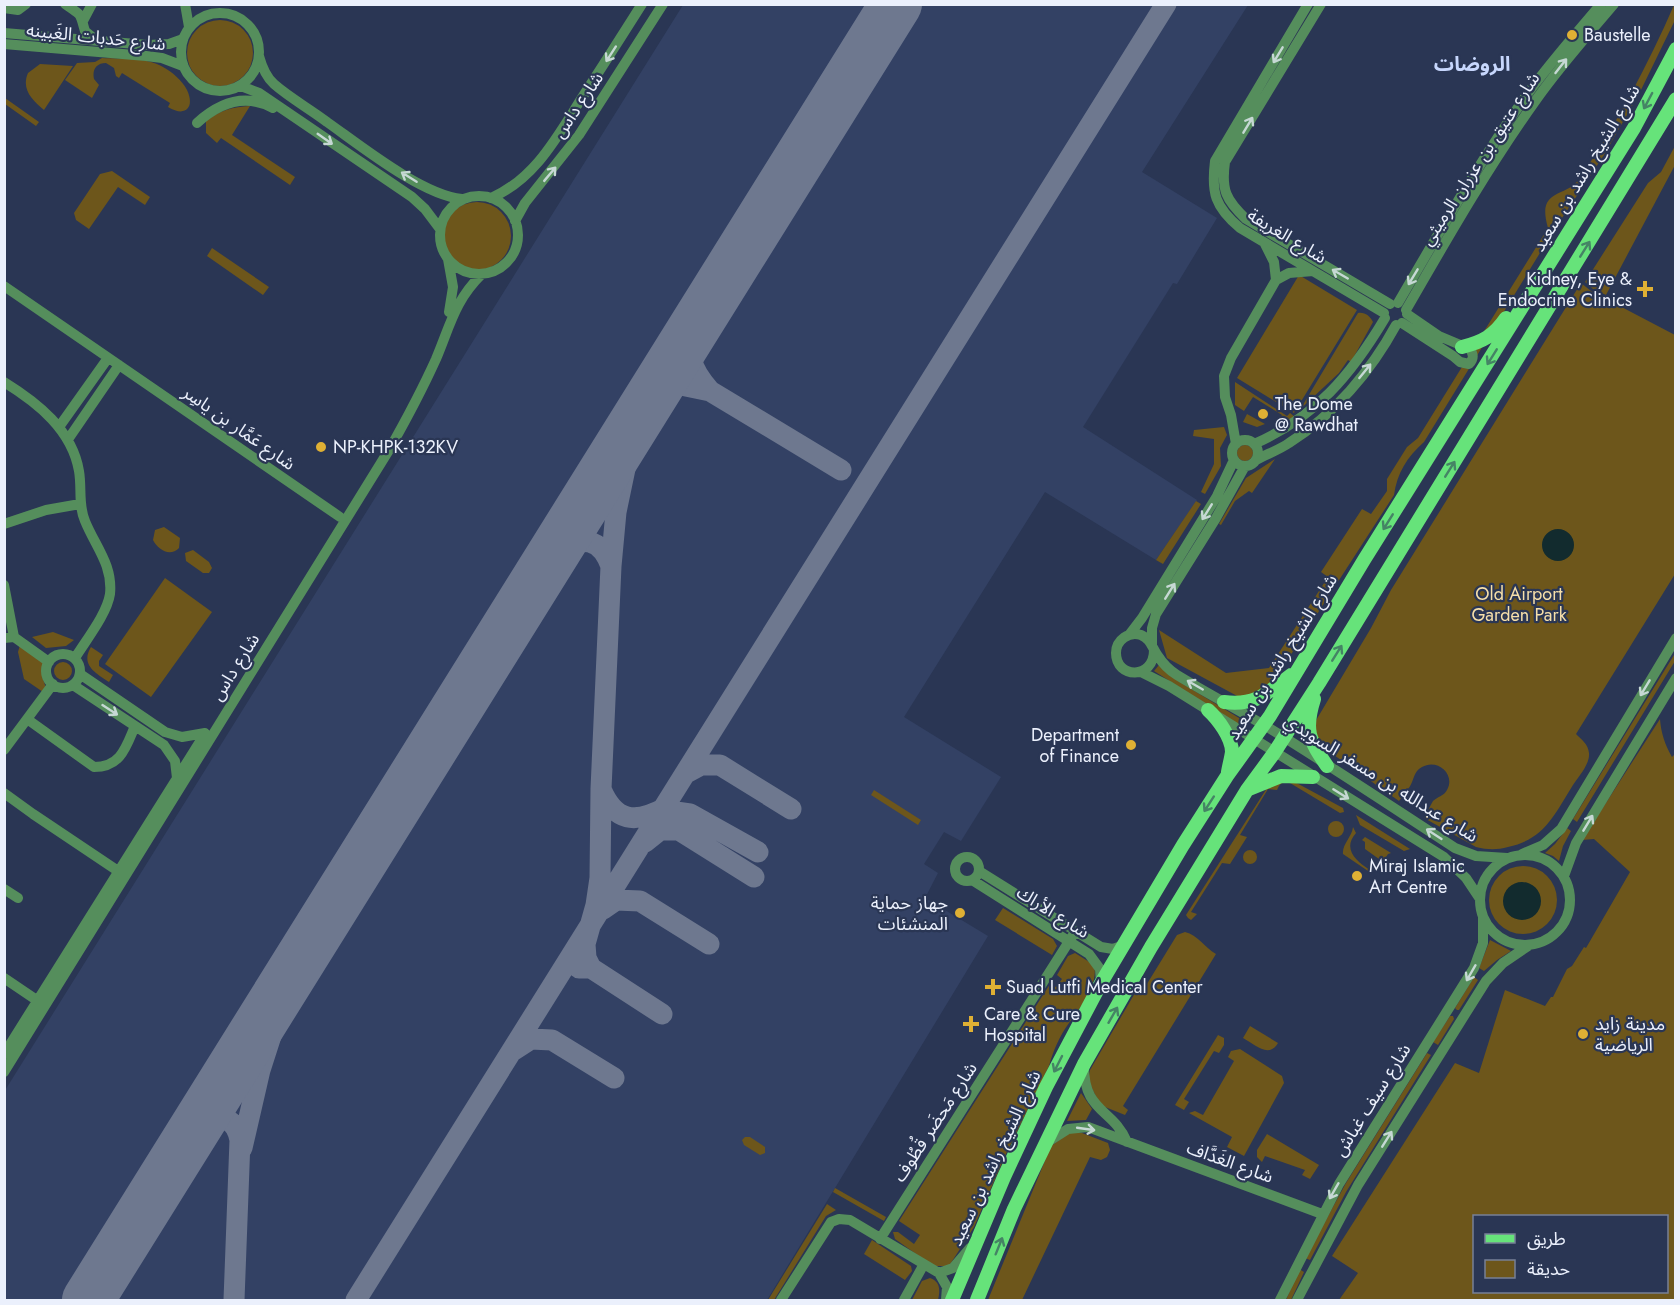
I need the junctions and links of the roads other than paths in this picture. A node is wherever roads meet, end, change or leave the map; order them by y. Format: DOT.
graph roads {
  1 [pos="26,4"];
  2 [pos="92,4"];
  3 [pos="185,4"];
  4 [pos="642,4"];
  5 [pos="663,4"];
  6 [pos="1308,4"];
  7 [pos="1321,4"];
  8 [pos="1601,4"];
  9 [pos="1614,4"];
  10 [pos="67,6"];
  11 [pos="4,8"];
  12 [pos="216,8"];
  13 [pos="83,21"];
  14 [pos="189,27"];
  15 [pos="4,33"];
  16 [pos="70,38"];
  17 [pos="183,39"];
  18 [pos="97,40"];
  19 [pos="4,44"];
  20 [pos="1676,50"];
  21 [pos="259,56"];
  22 [pos="183,66"];
  23 [pos="241,86"];
  24 [pos="1676,99"];
  25 [pos="300,121"];
  26 [pos="197,123"];
  27 [pos="492,198"];
  28 [pos="462,199"];
  29 [pos="515,221"];
  30 [pos="440,229"];
  31 [pos="1264,242"];
  32 [pos="1558,251"];
  33 [pos="448,259"];
  34 [pos="1314,271"];
  35 [pos="482,274"];
  36 [pos="1276,280"];
  37 [pos="4,286"];
  38 [pos="1396,314"];
  39 [pos="1461,347"];
  40 [pos="108,358"];
  41 [pos="119,365"];
  42 [pos="4,382"];
  43 [pos="78,403"];
  44 [pos="88,410"];
  45 [pos="1231,415"];
  46 [pos="59,427"];
  47 [pos="69,438"];
  48 [pos="1252,442"];
  49 [pos="1236,444"];
  50 [pos="1234,460"];
  51 [pos="1256,460"];
  52 [pos="1245,466"];
  53 [pos="80,504"];
  54 [pos="340,517"];
  55 [pos="4,524"];
  56 [pos="4,585"];
  57 [pos="1129,635"];
  58 [pos="9,638"];
  59 [pos="1676,638"];
  60 [pos="1153,648"];
  61 [pos="75,658"];
  62 [pos="49,662"];
  63 [pos="1141,672"];
  64 [pos="1296,672"];
  65 [pos="80,674"];
  66 [pos="1676,678"];
  67 [pos="1319,683"];
  68 [pos="53,684"];
  69 [pos="72,685"];
  70 [pos="1224,702"];
  71 [pos="1208,710"];
  72 [pos="27,719"];
  73 [pos="136,721"];
  74 [pos="1263,725"];
  75 [pos="205,733"];
  76 [pos="162,737"];
  77 [pos="1284,738"];
  78 [pos="1254,739"];
  79 [pos="4,750"];
  80 [pos="1274,753"];
  81 [pos="1327,766"];
  82 [pos="1227,776"];
  83 [pos="1313,777"];
  84 [pos="177,778"];
  85 [pos="1247,790"];
  86 [pos="4,793"];
  87 [pos="1522,854"];
  88 [pos="1507,858"];
  89 [pos="118,871"];
  90 [pos="975,876"];
  91 [pos="1564,876"];
  92 [pos="4,889"];
  93 [pos="18,898"];
  94 [pos="1480,899"];
  95 [pos="1483,917"];
  96 [pos="1072,937"];
  97 [pos="1124,945"];
  98 [pos="1528,946"];
  99 [pos="4,978"];
  100 [pos="1101,983"];
  101 [pos="38,1001"];
  102 [pos="1444,1016"];
  103 [pos="1460,1023"];
  104 [pos="4,1054"];
  105 [pos="1084,1064"];
  106 [pos="4,1072"];
  107 [pos="1127,1142"];
  108 [pos="1046,1143"];
  109 [pos="1322,1214"];
  110 [pos="977,1238"];
  111 [pos="880,1239"];
  112 [pos="924,1264"];
  113 [pos="939,1273"];
  114 [pos="781,1300"];
  115 [pos="904,1300"];
  116 [pos="946,1300"];
  117 [pos="952,1300"];
  118 [pos="977,1300"];
  119 [pos="1280,1300"];
  120 [pos="1297,1300"];
  1 -- 11 [label="street"];
  2 -- 13 [label="street"];
  3 -- 14 [label="street"];
  4 -- 27 [label="street, شارع داس, one-way"];
  29 -- 5 [label="street, شارع داس, one-way"];
  6 -- 31 [label="street, شارع الغريفة, one-way"];
  38 -- 7 [label="street, شارع الغريفة, one-way"];
  8 -- 38 [label="street, شارع عتيق بن عزران الرميثي, one-way"];
  38 -- 9 [label="street, شارع عتيق بن عزران الرميثي, one-way"];
  10 -- 13 [label="street"];
  10 -- 16 [label="street"];
  12 -- 14 [label="street"];
  12 -- 21 [label="street"];
  13 -- 18 [label="street"];
  14 -- 17 [label="street"];
  15 -- 16 [label="street, شارع حَدبات الغَبينه"];
  16 -- 18 [label="street, شارع حَدبات الغَبينه"];
  17 -- 18 [label="street, شارع حَدبات الغَبينه"];
  17 -- 22 [label="street"];
  19 -- 22 [label="street, شارع حَدبات الغَبينه"];
  20 -- 32 [label="main road, شارع الشيخ راشد بن سعيد, one-way"];
  21 -- 23 [label="street"];
  28 -- 21 [label="street, one-way"];
  22 -- 23 [label="street"];
  23 -- 25 [label="street"];
  67 -- 24 [label="main road, one-way"];
  25 -- 26 [label="street"];
  25 -- 30 [label="street, one-way"];
  27 -- 28 [label="street"];
  27 -- 29 [label="street"];
  28 -- 30 [label="street"];
  29 -- 35 [label="street"];
  30 -- 33 [label="street"];
  31 -- 34 [label="street, شارع الغريفة"];
  31 -- 36 [label="street"];
  32 -- 39 [label="main road"];
  32 -- 64 [label="main road, شارع الشيخ راشد بن سعيد, one-way"];
  33 -- 35 [label="street"];
  33 -- 54 [label="street, شارع داس"];
  34 -- 36 [label="street"];
  34 -- 38 [label="street, شارع الغريفة"];
  35 -- 106 [label="street, شارع داس"];
  36 -- 45 [label="street"];
  37 -- 40 [label="street, شارع عَمَّار بن ياسِر"];
  38 -- 39 [label="street, شارع الغريفة"];
  38 -- 39 [label="street, شارع الغريفة"];
  38 -- 48 [label="street, شارع عتيق بن عزران الرميثي"];
  51 -- 38 [label="street, شارع عتيق بن عزران الرميثي, one-way"];
  40 -- 41 [label="street, شارع عَمَّار بن ياسِر"];
  40 -- 43 [label="street"];
  41 -- 44 [label="street"];
  41 -- 54 [label="street, شارع عَمَّار بن ياسِر"];
  42 -- 46 [label="street"];
  43 -- 44 [label="street"];
  43 -- 46 [label="street"];
  44 -- 47 [label="street"];
  45 -- 48 [label="street"];
  45 -- 49 [label="street"];
  46 -- 47 [label="street"];
  47 -- 53 [label="street"];
  48 -- 49 [label="street"];
  48 -- 51 [label="street"];
  49 -- 50 [label="street"];
  50 -- 52 [label="street"];
  50 -- 57 [label="street, one-way"];
  51 -- 52 [label="street"];
  60 -- 52 [label="street, one-way"];
  53 -- 55 [label="street"];
  53 -- 61 [label="street"];
  54 -- 75 [label="street, شارع داس"];
  56 -- 58 [label="street"];
  57 -- 60 [label="street"];
  57 -- 63 [label="street"];
  58 -- 62 [label="street"];
  59 -- 87 [label="street, one-way"];
  60 -- 63 [label="street"];
  70 -- 60 [label="street, شارع عبدالله بن مسفر السويدي, one-way"];
  61 -- 62 [label="street"];
  61 -- 65 [label="street"];
  62 -- 68 [label="street"];
  63 -- 71 [label="street, شارع عبدالله بن مسفر السويدي"];
  64 -- 70 [label="main road"];
  64 -- 74 [label="main road, شارع الشيخ راشد بن سعيد"];
  65 -- 69 [label="street"];
  65 -- 73 [label="street"];
  91 -- 66 [label="street, one-way"];
  67 -- 77 [label="main road"];
  67 -- 81 [label="main road"];
  68 -- 69 [label="street"];
  68 -- 72 [label="street"];
  69 -- 73 [label="street, one-way"];
  70 -- 74 [label="street, شارع عبدالله بن مسفر السويدي"];
  71 -- 78 [label="street, شارع عبدالله بن مسفر السويدي"];
  71 -- 82 [label="main road"];
  72 -- 73 [label="street"];
  72 -- 79 [label="street"];
  73 -- 76 [label="street"];
  74 -- 77 [label="street, شارع عبدالله بن مسفر السويدي"];
  74 -- 78 [label="main road, شارع الشيخ راشد بن سعيد"];
  75 -- 76 [label="street"];
  75 -- 84 [label="street, شارع داس"];
  76 -- 84 [label="street"];
  77 -- 80 [label="main road"];
  77 -- 81 [label="street, شارع عبدالله بن مسفر السويدي"];
  78 -- 80 [label="street, شارع عبدالله بن مسفر السويدي"];
  78 -- 82 [label="main road, شارع الشيخ راشد بن سعيد"];
  80 -- 83 [label="street, شارع عبدالله بن مسفر السويدي"];
  80 -- 85 [label="main road"];
  88 -- 81 [label="street, شارع عبدالله بن مسفر السويدي, one-way"];
  82 -- 97 [label="main road, شارع الشيخ راشد بن سعيد, one-way"];
  83 -- 85 [label="main road"];
  83 -- 94 [label="street, شارع عبدالله بن مسفر السويدي, one-way"];
  84 -- 89 [label="street, شارع داس"];
  105 -- 85 [label="main road, one-way"];
  86 -- 89 [label="street"];
  87 -- 88 [label="street"];
  87 -- 91 [label="street"];
  88 -- 94 [label="street"];
  89 -- 101 [label="street, شارع داس"];
  90 -- 96 [label="street, شارع الأراك"];
  91 -- 98 [label="street"];
  92 -- 93 [label="street"];
  94 -- 95 [label="street"];
  95 -- 98 [label="street"];
  95 -- 102 [label="street, شارع سيف غباش, one-way"];
  96 -- 97 [label="street, شارع الأراك"];
  96 -- 100 [label="street, شارع الأراك"];
  96 -- 111 [label="street, شارع مَحضَر قُطُوف"];
  97 -- 100 [label="main road, شارع الشيخ راشد بن سعيد"];
  98 -- 103 [label="street, شارع سيف غباش"];
  99 -- 101 [label="street"];
  100 -- 110 [label="main road, شارع الشيخ راشد بن سعيد, one-way"];
  101 -- 104 [label="street, شارع داس"];
  102 -- 103 [label="street"];
  102 -- 109 [label="street, شارع سيف غباش, one-way"];
  120 -- 103 [label="street, شارع سيف غباش, one-way"];
  105 -- 107 [label="street"];
  105 -- 108 [label="main road"];
  108 -- 107 [label="street, شارع الغَدَّاف, one-way"];
  107 -- 109 [label="street, شارع الغَدَّاف"];
  118 -- 108 [label="main road, one-way"];
  109 -- 119 [label="street, شارع سيف غباش"];
  110 -- 113 [label="street"];
  110 -- 117 [label="main road, شارع الشيخ راشد بن سعيد"];
  111 -- 112 [label="street"];
  111 -- 114 [label="street"];
  112 -- 113 [label="street"];
  112 -- 115 [label="street"];
  113 -- 116 [label="street"];
}
